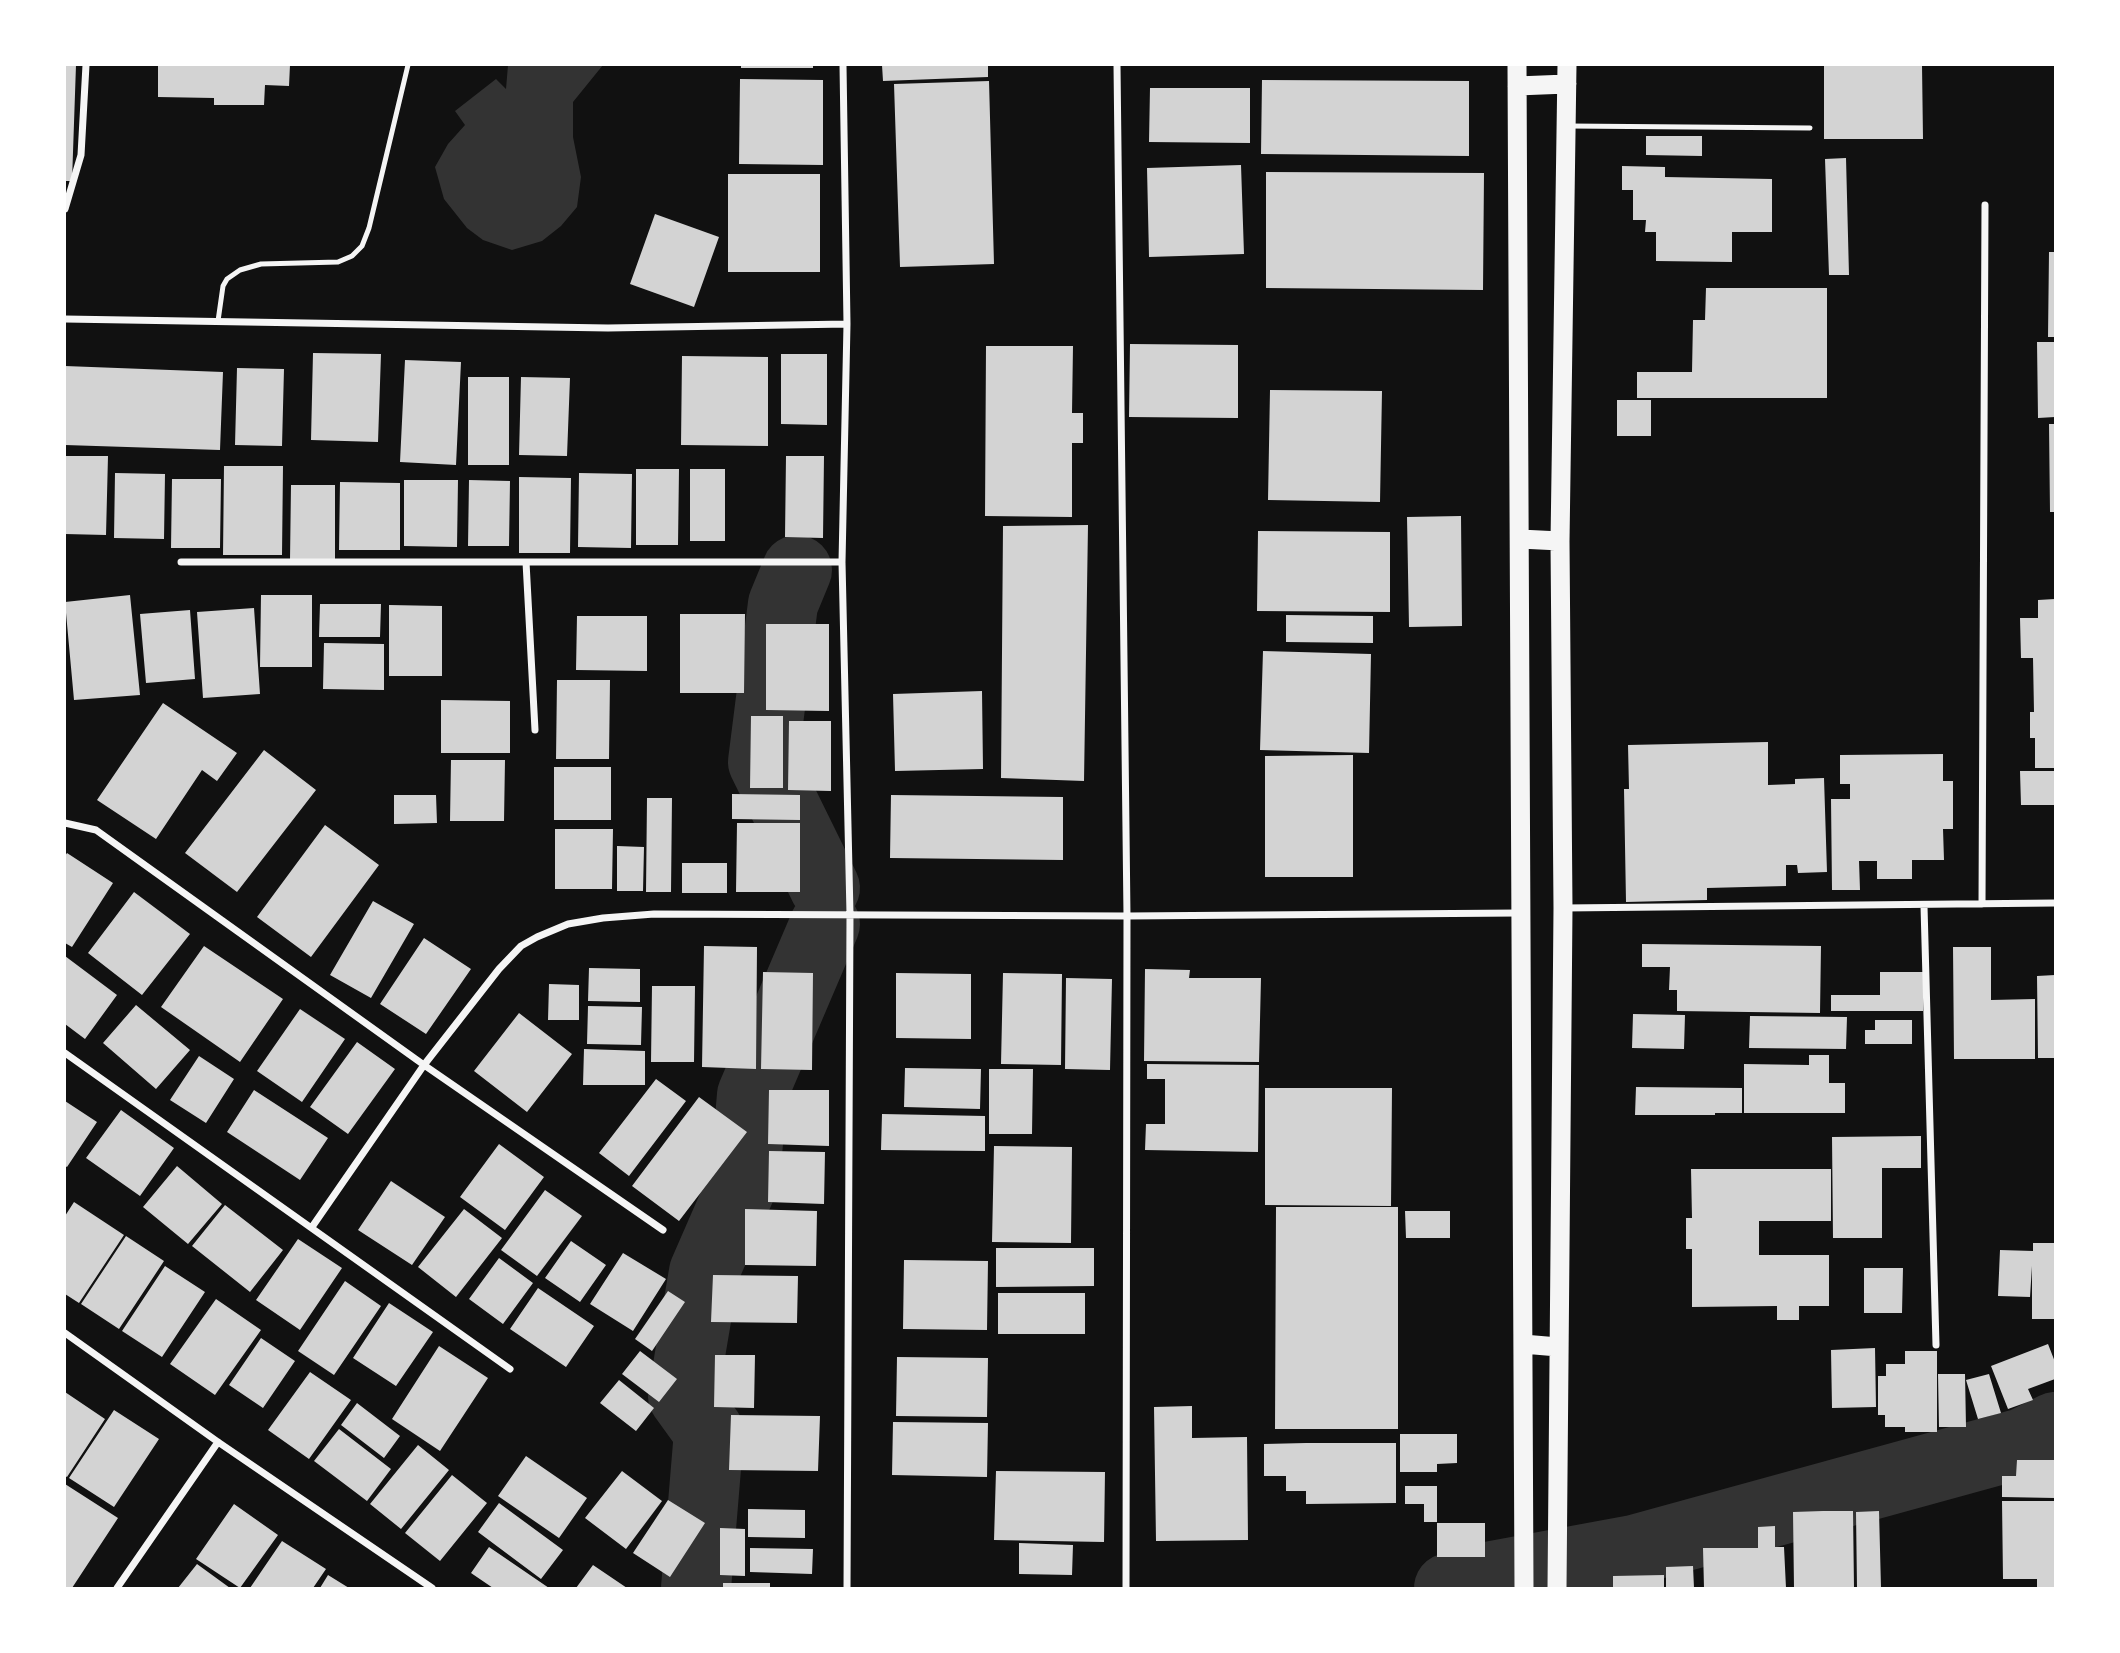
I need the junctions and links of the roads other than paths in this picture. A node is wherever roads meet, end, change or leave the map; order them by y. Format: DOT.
graph roads {
  1 [pos="86,65"];
  2 [pos="408,65"];
  3 [pos="843,65"];
  4 [pos="1116,65"];
  5 [pos="1517,65"];
  6 [pos="1567,74"];
  7 [pos="1517,86"];
  8 [pos="1566,127"];
  9 [pos="1810,128"];
  10 [pos="1985,205"];
  11 [pos="65,209"];
  12 [pos="65,319"];
  13 [pos="218,321"];
  14 [pos="847,324"];
  15 [pos="1520,539"];
  16 [pos="1560,541"];
  17 [pos="181,562"];
  18 [pos="526,562"];
  19 [pos="842,562"];
  20 [pos="535,730"];
  21 [pos="65,823"];
  22 [pos="2055,903"];
  23 [pos="1982,904"];
  24 [pos="1924,905"];
  25 [pos="1563,908"];
  26 [pos="1522,912"];
  27 [pos="850,914"];
  28 [pos="1127,916"];
  29 [pos="65,1053"];
  30 [pos="424,1065"];
  31 [pos="312,1227"];
  32 [pos="663,1230"];
  33 [pos="65,1333"];
  34 [pos="1523,1344"];
  35 [pos="1936,1345"];
  36 [pos="1558,1347"];
  37 [pos="510,1369"];
  38 [pos="218,1442"];
  39 [pos="117,1588"];
  40 [pos="432,1588"];
  41 [pos="847,1588"];
  42 [pos="1126,1588"];
  43 [pos="1524,1588"];
  44 [pos="1557,1588"];
  1 -- 11 [label="street"];
  2 -- 13 [label="lane"];
  3 -- 14 [label="street"];
  4 -- 28 [label="street"];
  5 -- 7 [label="highway"];
  6 -- 7 [label="highway"];
  6 -- 8 [label="highway"];
  7 -- 15 [label="highway"];
  8 -- 9 [label="lane"];
  8 -- 16 [label="highway"];
  10 -- 23 [label="street"];
  12 -- 13 [label="street"];
  13 -- 14 [label="street"];
  14 -- 19 [label="street"];
  15 -- 16 [label="highway"];
  15 -- 26 [label="highway"];
  16 -- 25 [label="highway"];
  17 -- 18 [label="street"];
  18 -- 19 [label="street"];
  18 -- 20 [label="street"];
  19 -- 27 [label="street"];
  21 -- 30 [label="street"];
  22 -- 23 [label="street"];
  23 -- 24 [label="street"];
  24 -- 25 [label="street"];
  24 -- 35 [label="street"];
  25 -- 36 [label="highway"];
  26 -- 28 [label="street"];
  26 -- 34 [label="highway"];
  27 -- 28 [label="street"];
  27 -- 30 [label="street"];
  27 -- 41 [label="street"];
  28 -- 42 [label="street"];
  29 -- 31 [label="street"];
  30 -- 31 [label="street"];
  30 -- 32 [label="street"];
  31 -- 37 [label="street"];
  33 -- 38 [label="street"];
  34 -- 36 [label="highway"];
  34 -- 43 [label="highway"];
  36 -- 44 [label="highway"];
  38 -- 39 [label="street"];
  38 -- 40 [label="street"];
}
